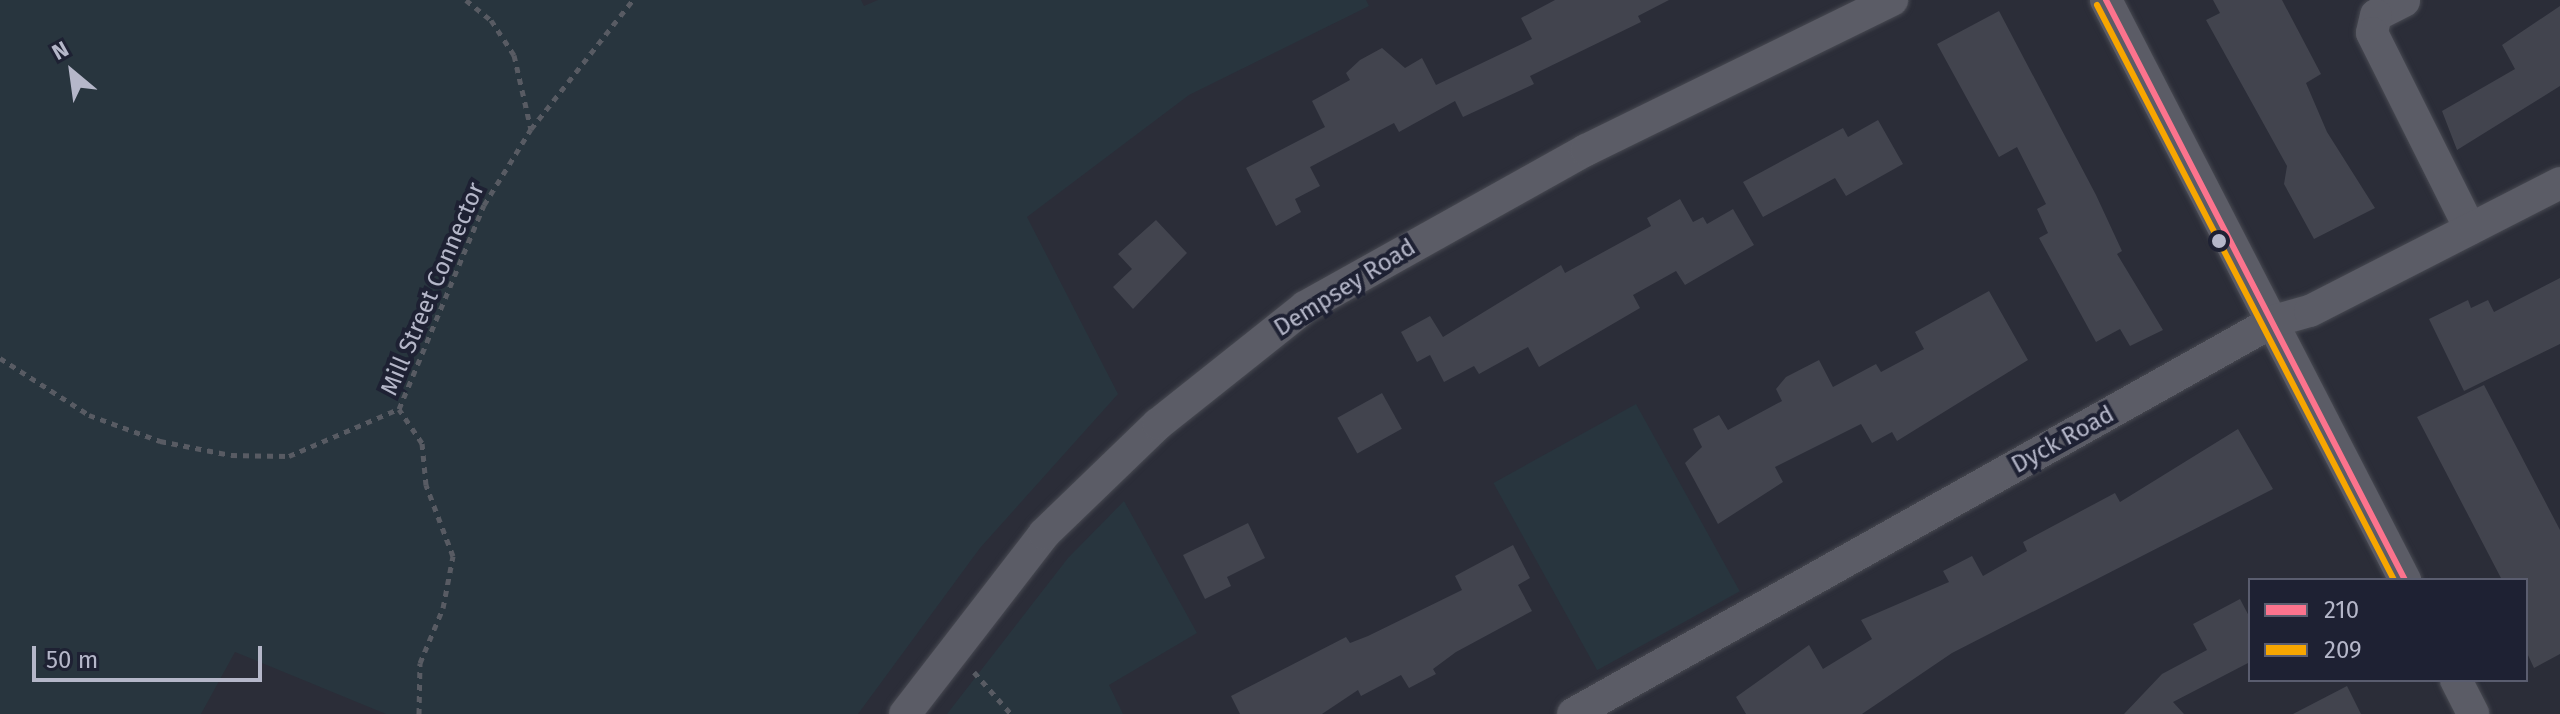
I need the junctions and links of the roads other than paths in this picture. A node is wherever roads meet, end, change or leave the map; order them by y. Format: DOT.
graph roads {
  1 [pos="1892,0"];
  2 [pos="2106,0"];
  3 [pos="2404,1"];
  4 [pos="2560,183"];
  5 [pos="2470,229"];
  6 [pos="2274,321"];
  7 [pos="2404,578"];
  8 [pos="2457,682"];
  9 [pos="905,714"];
  10 [pos="1573,714"];
  11 [pos="2473,714"];
  1 -- 9 [label="street, Dempsey Road"];
  2 -- 6 [label="street"];
  3 -- 5 [label="street"];
  4 -- 5 [label="street, Dyck Road"];
  5 -- 6 [label="street, Dyck Road"];
  6 -- 7 [label="street"];
  6 -- 10 [label="street, Dyck Road"];
  8 -- 11 [label="street"];
}
